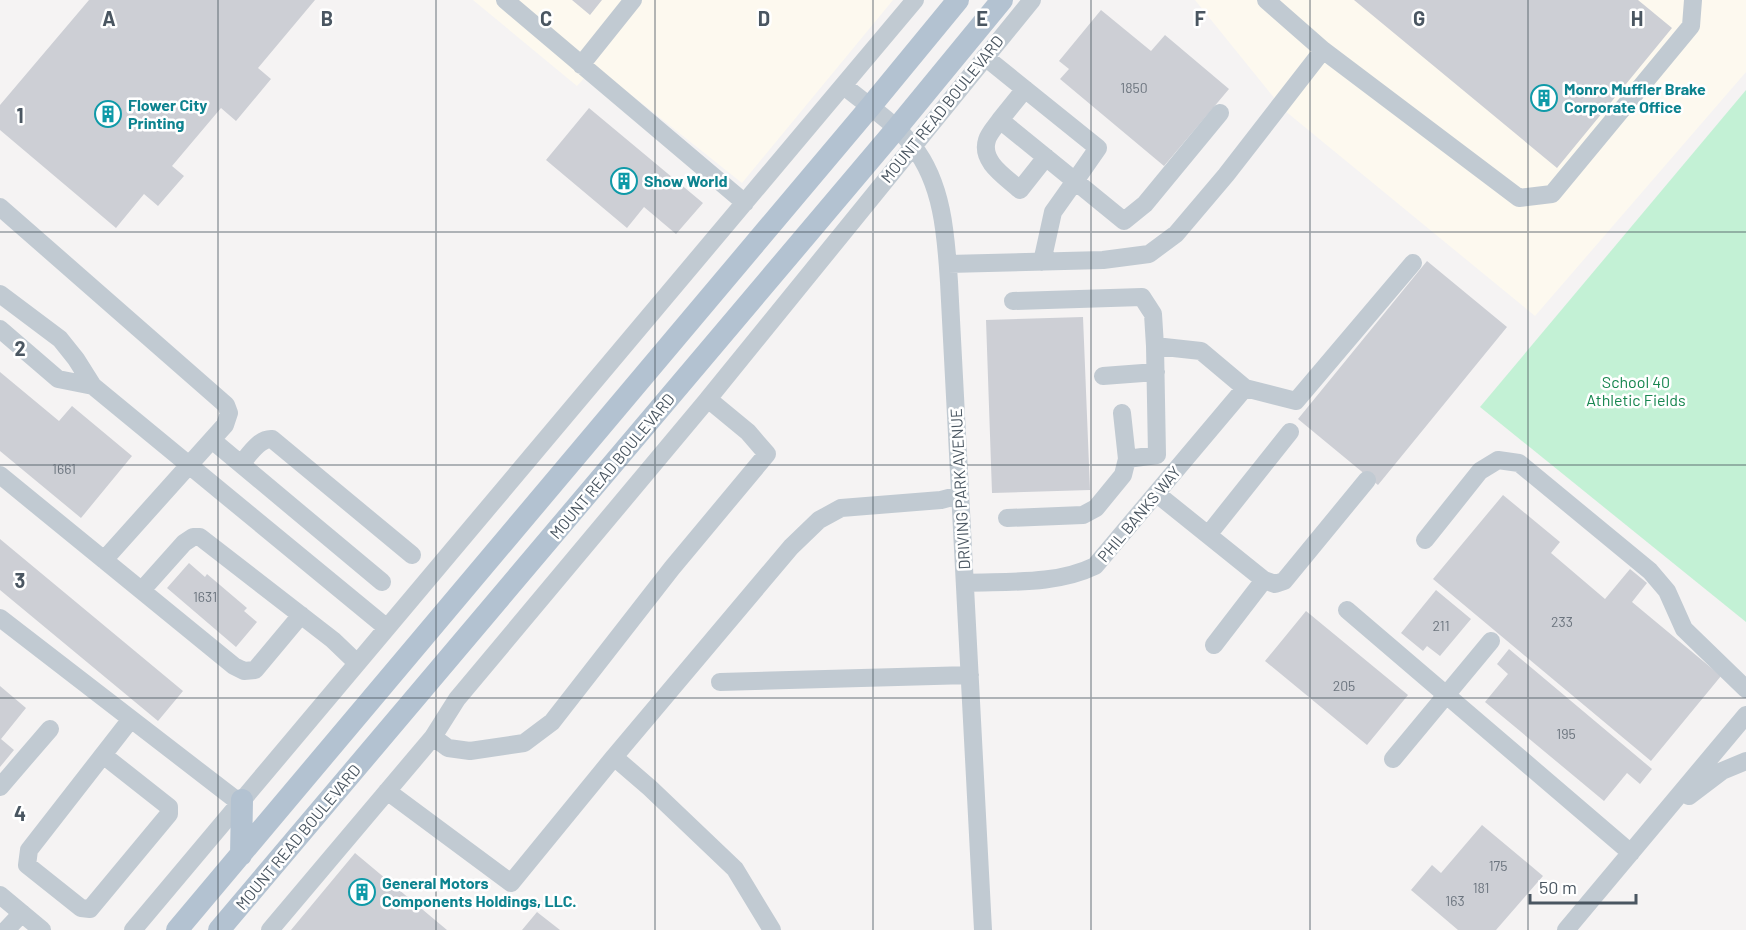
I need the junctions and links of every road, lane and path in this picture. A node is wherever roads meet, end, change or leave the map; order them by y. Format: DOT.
graph roads {
  1 [pos="505,0"];
  2 [pos="633,0"];
  3 [pos="915,0"];
  4 [pos="958,0"];
  5 [pos="1002,0"];
  6 [pos="1032,0"];
  7 [pos="1266,0"];
  8 [pos="1693,0"];
  9 [pos="1323,51"];
  10 [pos="985,57"];
  11 [pos="581,64"];
  12 [pos="844,86"];
  13 [pos="1025,89"];
  14 [pos="870,107"];
  15 [pos="1220,113"];
  16 [pos="1000,120"];
  17 [pos="896,129"];
  18 [pos="913,146"];
  19 [pos="1046,157"];
  20 [pos="1075,181"];
  21 [pos="745,203"];
  22 [pos="0,207"];
  23 [pos="1042,262"];
  24 [pos="1413,263"];
  25 [pos="948,264"];
  26 [pos="0,294"];
  27 [pos="1013,301"];
  28 [pos="0,329"];
  29 [pos="1155,346"];
  30 [pos="1156,372"];
  31 [pos="1103,376"];
  32 [pos="93,387"];
  33 [pos="1245,388"];
  34 [pos="712,392"];
  35 [pos="1122,413"];
  36 [pos="1290,432"];
  37 [pos="212,440"];
  38 [pos="1157,455"];
  39 [pos="1127,459"];
  40 [pos="241,464"];
  41 [pos="189,465"];
  42 [pos="0,475"];
  43 [pos="1367,480"];
  44 [pos="1160,489"];
  45 [pos="960,495"];
  46 [pos="1007,518"];
  47 [pos="1208,535"];
  48 [pos="1425,540"];
  49 [pos="412,555"];
  50 [pos="104,560"];
  51 [pos="1264,580"];
  52 [pos="382,582"];
  53 [pos="965,583"];
  54 [pos="142,590"];
  55 [pos="1347,610"];
  56 [pos="301,615"];
  57 [pos="0,618"];
  58 [pos="387,628"];
  59 [pos="1491,641"];
  60 [pos="1214,645"];
  61 [pos="357,663"];
  62 [pos="970,675"];
  63 [pos="720,682"];
  64 [pos="1746,689"];
  65 [pos="1445,695"];
  66 [pos="1746,715"];
  67 [pos="131,719"];
  68 [pos="50,729"];
  69 [pos="433,737"];
  70 [pos="103,755"];
  71 [pos="614,757"];
  72 [pos="1393,759"];
  73 [pos="1746,761"];
  74 [pos="0,786"];
  75 [pos="387,791"];
  76 [pos="241,801"];
  77 [pos="1655,824"];
  78 [pos="1631,853"];
  79 [pos="241,855"];
  80 [pos="0,895"];
  81 [pos="21,913"];
  82 [pos="6,930"];
  83 [pos="42,930"];
  84 [pos="133,930"];
  85 [pos="177,930"];
  86 [pos="219,930"];
  87 [pos="270,930"];
  88 [pos="772,930"];
  89 [pos="983,930"];
  90 [pos="1566,930"];
  1 -- 11 [label="street"];
  2 -- 11 [label="street"];
  3 -- 12 [label="street"];
  4 -- 14 [label="main road, MOUNT READ BOULEVARD"];
  5 -- 17 [label="main road, MOUNT READ BOULEVARD"];
  6 -- 10 [label="street, MOUNT READ BOULEVARD"];
  7 -- 9 [label="street"];
  8 -- 9 [label="street"];
  9 -- 23 [label="street"];
  10 -- 13 [label="street"];
  10 -- 18 [label="street, MOUNT READ BOULEVARD"];
  11 -- 21 [label="street"];
  12 -- 14 [label="street, DRIVING PARK AVENUE"];
  12 -- 21 [label="street"];
  13 -- 16 [label="street"];
  13 -- 20 [label="street"];
  14 -- 17 [label="street, DRIVING PARK AVENUE"];
  14 -- 79 [label="main road, MOUNT READ BOULEVARD"];
  15 -- 20 [label="street"];
  16 -- 19 [label="street"];
  16 -- 19 [label="street"];
  17 -- 18 [label="street, DRIVING PARK AVENUE"];
  17 -- 86 [label="main road, MOUNT READ BOULEVARD"];
  18 -- 25 [label="street, DRIVING PARK AVENUE"];
  18 -- 34 [label="street, MOUNT READ BOULEVARD"];
  19 -- 20 [label="street"];
  20 -- 23 [label="street"];
  21 -- 58 [label="street"];
  22 -- 37 [label="street"];
  23 -- 25 [label="street"];
  24 -- 33 [label="street"];
  25 -- 45 [label="street, DRIVING PARK AVENUE"];
  26 -- 32 [label="street"];
  27 -- 29 [label="street"];
  28 -- 32 [label="street"];
  29 -- 30 [label="street"];
  29 -- 33 [label="street"];
  30 -- 31 [label="street"];
  30 -- 38 [label="street"];
  32 -- 41 [label="street"];
  33 -- 44 [label="street, PHIL BANKS WAY"];
  34 -- 69 [label="street, MOUNT READ BOULEVARD"];
  34 -- 69 [label="street"];
  35 -- 39 [label="street"];
  36 -- 47 [label="street"];
  37 -- 40 [label="street"];
  37 -- 41 [label="street"];
  38 -- 39 [label="street"];
  38 -- 44 [label="street"];
  39 -- 46 [label="street"];
  40 -- 49 [label="street"];
  40 -- 52 [label="street"];
  41 -- 50 [label="street"];
  41 -- 58 [label="street"];
  42 -- 50 [label="street"];
  43 -- 51 [label="street"];
  44 -- 47 [label="street"];
  44 -- 53 [label="street, PHIL BANKS WAY"];
  45 -- 53 [label="street, DRIVING PARK AVENUE"];
  45 -- 71 [label="street"];
  47 -- 51 [label="street"];
  48 -- 64 [label="street"];
  50 -- 54 [label="street"];
  51 -- 60 [label="street"];
  53 -- 62 [label="street, DRIVING PARK AVENUE"];
  54 -- 56 [label="street"];
  54 -- 56 [label="street"];
  55 -- 65 [label="street"];
  56 -- 61 [label="street"];
  57 -- 67 [label="street"];
  58 -- 61 [label="street"];
  59 -- 65 [label="street"];
  61 -- 76 [label="street"];
  62 -- 63 [label="street"];
  62 -- 89 [label="street, DRIVING PARK AVENUE"];
  65 -- 72 [label="street"];
  65 -- 78 [label="street"];
  66 -- 77 [label="street"];
  67 -- 70 [label="street"];
  67 -- 76 [label="street"];
  68 -- 74 [label="street"];
  69 -- 75 [label="street, MOUNT READ BOULEVARD"];
  70 -- 70 [label="street"];
  71 -- 75 [label="street"];
  71 -- 88 [label="street"];
  73 -- 77 [label="street"];
  75 -- 87 [label="street, MOUNT READ BOULEVARD"];
  76 -- 79 [label="main road"];
  76 -- 84 [label="street"];
  77 -- 78 [label="street"];
  78 -- 90 [label="street"];
  79 -- 85 [label="main road, MOUNT READ BOULEVARD"];
  80 -- 81 [label="street"];
  81 -- 82 [label="street"];
  81 -- 83 [label="street"];
}
